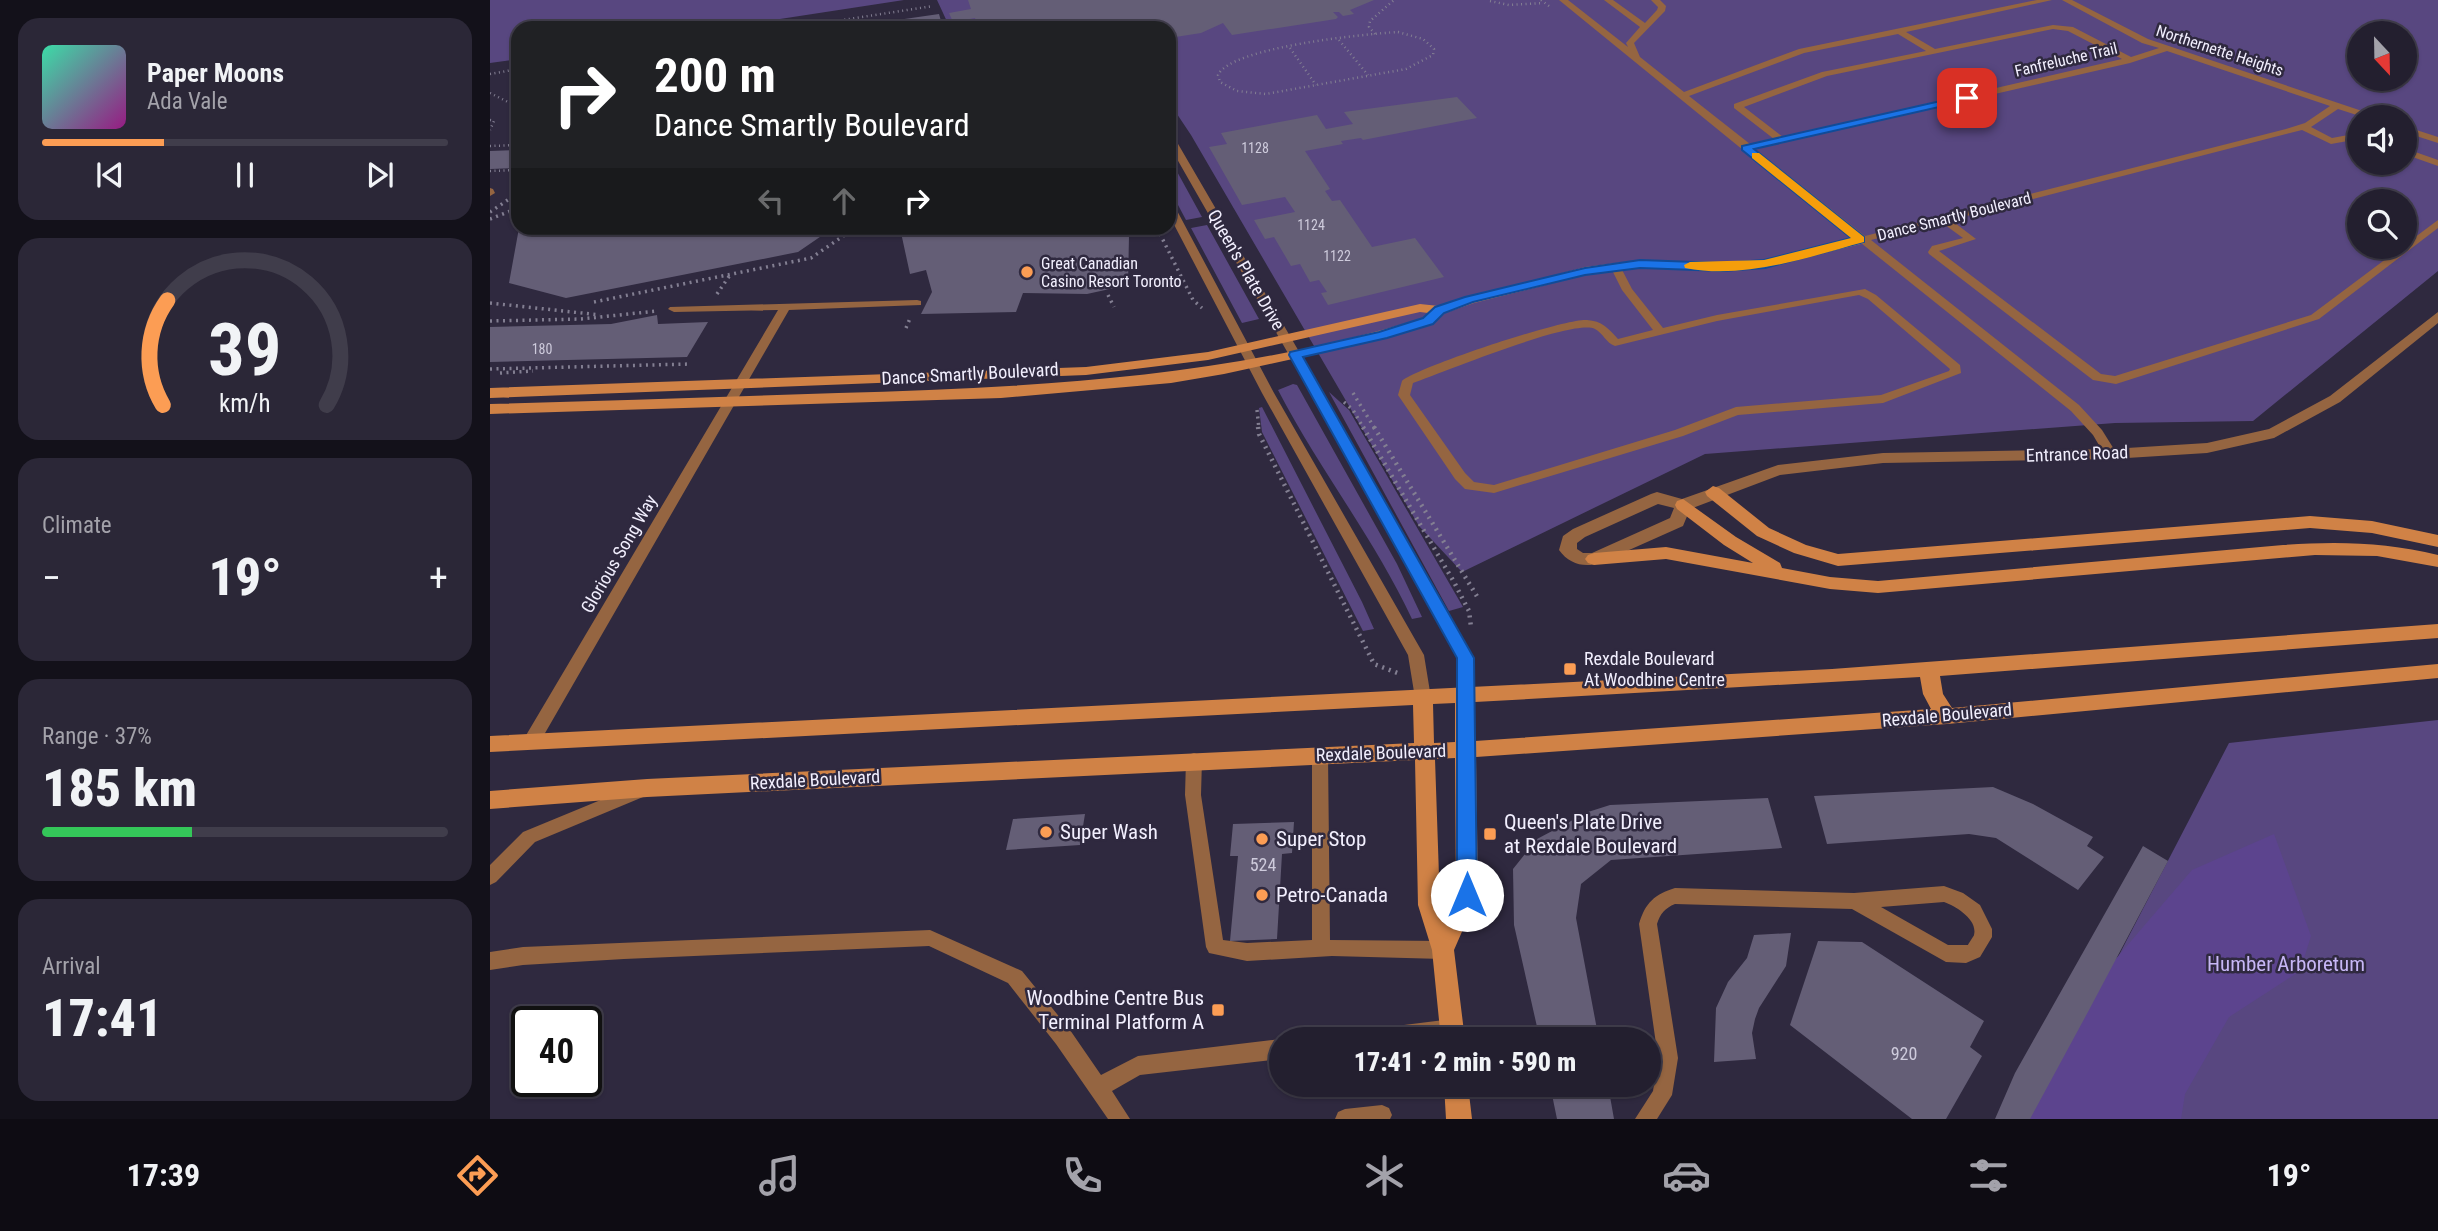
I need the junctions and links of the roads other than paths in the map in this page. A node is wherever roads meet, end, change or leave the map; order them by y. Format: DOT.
graph roads {
  1 [pos="1563,0"];
  2 [pos="1608,0"];
  3 [pos="1655,0"];
  4 [pos="2048,0"];
  5 [pos="2066,0"];
  6 [pos="1645,27"];
  7 [pos="1899,31"];
  8 [pos="2166,49"];
  9 [pos="1933,51"];
  10 [pos="2130,60"];
  11 [pos="1638,61"];
  12 [pos="1682,96"];
  13 [pos="2336,106"];
  14 [pos="2347,109"];
  15 [pos="2304,127"];
  16 [pos="2417,133"];
  17 [pos="2347,138"];
  18 [pos="1782,140"];
  19 [pos="2438,140"];
  20 [pos="1746,148"];
  21 [pos="1176,149"];
  22 [pos="2417,156"];
  23 [pos="2438,163"];
  24 [pos="1176,218"];
  25 [pos="1943,219"];
  26 [pos="2438,223"];
  27 [pos="1860,240"];
  28 [pos="1615,266"];
  29 [pos="785,307"];
  30 [pos="914,308"];
  31 [pos="674,309"];
  32 [pos="1440,310"];
  33 [pos="2438,316"];
  34 [pos="1660,331"];
  35 [pos="1286,338"];
  36 [pos="1245,347"];
  37 [pos="1295,355"];
  38 [pos="1253,364"];
  39 [pos="740,386"];
  40 [pos="490,393"];
  41 [pos="731,402"];
  42 [pos="490,409"];
  43 [pos="2110,454"];
  44 [pos="1713,492"];
  45 [pos="1684,505"];
  46 [pos="2438,541"];
  47 [pos="1594,559"];
  48 [pos="2438,561"];
  49 [pos="1783,572"];
  50 [pos="2438,631"];
  51 [pos="1931,669"];
  52 [pos="2438,671"];
  53 [pos="1422,690"];
  54 [pos="1465,696"];
  55 [pos="1947,716"];
  56 [pos="531,742"];
  57 [pos="490,744"];
  58 [pos="1466,749"];
  59 [pos="1424,751"];
  60 [pos="1320,755"];
  61 [pos="1194,760"];
  62 [pos="647,788"];
  63 [pos="490,800"];
  64 [pos="490,877"];
  65 [pos="1854,901"];
  66 [pos="1321,949"];
  67 [pos="1443,950"];
  68 [pos="490,961"];
  69 [pos="1451,1027"];
  70 [pos="1269,1050"];
  71 [pos="1099,1087"];
  72 [pos="1457,1097"];
  73 [pos="1382,1115"];
  74 [pos="1120,1119"];
  75 [pos="1345,1119"];
  76 [pos="1459,1119"];
  77 [pos="1645,1119"];
  1 -- 11 [label="lane"];
  2 -- 6 [label="lane"];
  3 -- 6 [label="lane"];
  4 -- 7 [label="lane"];
  5 -- 8 [label="lane, Northernette Heights"];
  6 -- 11 [label="lane"];
  7 -- 9 [label="lane"];
  7 -- 12 [label="lane"];
  8 -- 10 [label="lane, Fanfreluche Trail"];
  8 -- 13 [label="lane, Northernette Heights"];
  9 -- 10 [label="lane"];
  9 -- 18 [label="lane"];
  10 -- 18 [label="lane, Fanfreluche Trail"];
  11 -- 12 [label="lane"];
  12 -- 20 [label="lane"];
  13 -- 14 [label="lane, Northernette Heights"];
  13 -- 15 [label="lane, Dance Smartly Boulevard"];
  15 -- 17 [label="lane"];
  15 -- 25 [label="lane, Dance Smartly Boulevard"];
  16 -- 19 [label="lane"];
  18 -- 20 [label="lane, Fanfreluche Trail"];
  20 -- 27 [label="lane"];
  21 -- 35 [label="lane, Queen's Plate Drive"];
  22 -- 23 [label="lane"];
  24 -- 36 [label="lane, Queen's Plate Drive"];
  25 -- 26 [label="lane"];
  25 -- 27 [label="lane, Dance Smartly Boulevard"];
  27 -- 28 [label="main road, Dance Smartly Boulevard"];
  27 -- 43 [label="lane"];
  28 -- 32 [label="main road, Dance Smartly Boulevard"];
  28 -- 34 [label="lane"];
  29 -- 30 [label="lane"];
  29 -- 31 [label="lane"];
  29 -- 39 [label="lane, Glorious Song Way"];
  32 -- 35 [label="main road, Dance Smartly Boulevard"];
  32 -- 37 [label="main road, Dance Smartly Boulevard"];
  33 -- 43 [label="street, Entrance Road"];
  34 -- 34 [label="lane"];
  35 -- 36 [label="main road, Dance Smartly Boulevard"];
  35 -- 37 [label="lane, Queen's Plate Drive"];
  36 -- 38 [label="lane, Queen's Plate Drive"];
  36 -- 39 [label="main road, Dance Smartly Boulevard"];
  37 -- 38 [label="main road, Dance Smartly Boulevard"];
  37 -- 54 [label="lane, Queen's Plate Drive"];
  38 -- 41 [label="main road, Dance Smartly Boulevard"];
  38 -- 53 [label="lane, Queen's Plate Drive"];
  39 -- 40 [label="main road, Dance Smartly Boulevard"];
  39 -- 41 [label="lane, Glorious Song Way"];
  41 -- 42 [label="main road, Dance Smartly Boulevard"];
  41 -- 56 [label="lane, Glorious Song Way"];
  43 -- 44 [label="street, Entrance Road"];
  44 -- 45 [label="street, Entrance Road"];
  44 -- 46 [label="main road"];
  45 -- 47 [label="street, Entrance Road"];
  45 -- 47 [label="street"];
  45 -- 49 [label="main road"];
  47 -- 49 [label="main road"];
  48 -- 49 [label="main road"];
  50 -- 51 [label="main road"];
  51 -- 54 [label="main road"];
  51 -- 55 [label="main road"];
  52 -- 55 [label="main road, Rexdale Boulevard"];
  53 -- 54 [label="main road"];
  53 -- 56 [label="main road"];
  53 -- 59 [label="main road, Queen's Plate Drive"];
  54 -- 58 [label="main road, Queen's Plate Drive"];
  55 -- 58 [label="main road, Rexdale Boulevard"];
  56 -- 57 [label="main road"];
  58 -- 59 [label="main road, Rexdale Boulevard"];
  58 -- 67 [label="main road, Queen's Plate Drive"];
  59 -- 60 [label="main road, Rexdale Boulevard"];
  59 -- 67 [label="main road, Queen's Plate Drive"];
  60 -- 61 [label="main road, Rexdale Boulevard"];
  60 -- 66 [label="lane"];
  61 -- 62 [label="main road, Rexdale Boulevard"];
  61 -- 66 [label="lane"];
  62 -- 63 [label="main road, Rexdale Boulevard"];
  62 -- 64 [label="lane"];
  65 -- 65 [label="lane"];
  65 -- 77 [label="lane"];
  66 -- 67 [label="lane"];
  67 -- 69 [label="main road, Queen's Plate Drive"];
  68 -- 71 [label="lane"];
  70 -- 71 [label="lane"];
  71 -- 74 [label="lane"];
  72 -- 76 [label="main road"];
  73 -- 75 [label="lane"];
}
